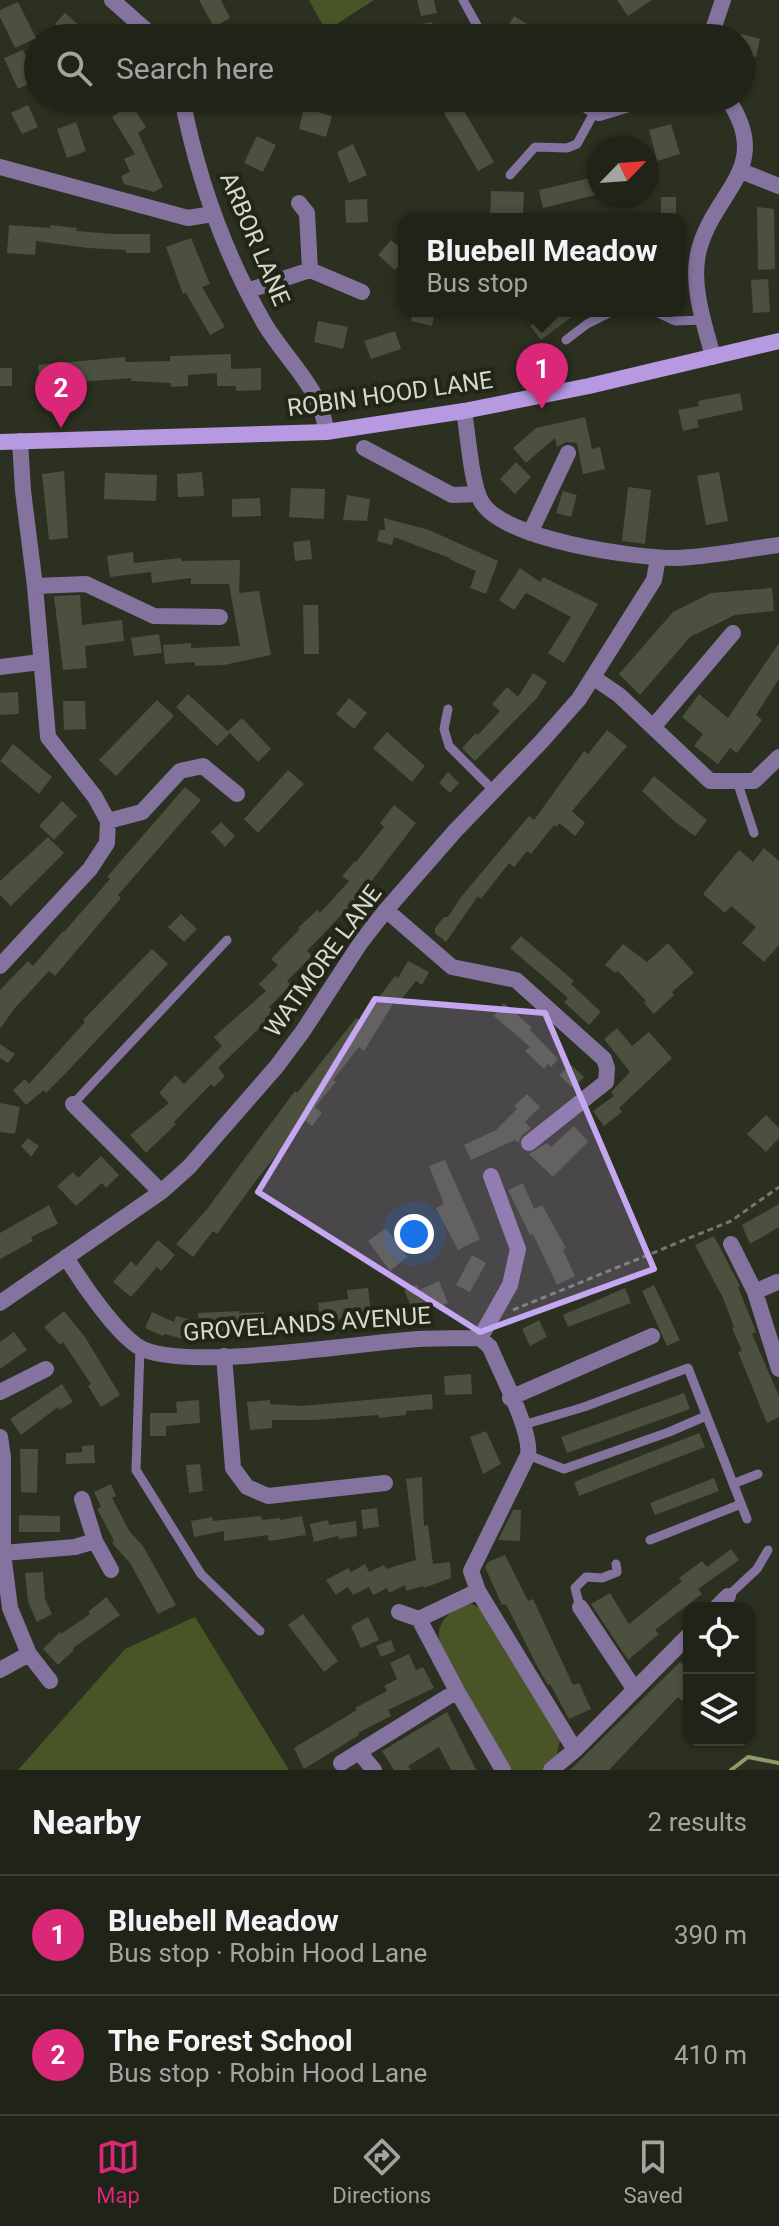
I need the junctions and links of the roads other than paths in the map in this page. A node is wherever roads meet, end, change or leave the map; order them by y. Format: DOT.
graph roads {
  1 [pos="112,0"];
  2 [pos="463,0"];
  3 [pos="723,0"];
  4 [pos="139,24"];
  5 [pos="476,24"];
  6 [pos="715,24"];
  7 [pos="185,112"];
  8 [pos="594,112"];
  9 [pos="734,112"];
  10 [pos="0,167"];
  11 [pos="741,171"];
  12 [pos="510,175"];
  13 [pos="779,186"];
  14 [pos="299,203"];
  15 [pos="213,214"];
  16 [pos="310,270"];
  17 [pos="247,291"];
  18 [pos="362,292"];
  19 [pos="601,317"];
  20 [pos="667,317"];
  21 [pos="704,320"];
  22 [pos="566,340"];
  23 [pos="779,341"];
  24 [pos="713,357"];
  25 [pos="464,411"];
  26 [pos="326,432"];
  27 [pos="20,441"];
  28 [pos="0,442"];
  29 [pos="364,448"];
  30 [pos="568,453"];
  31 [pos="478,494"];
  32 [pos="530,533"];
  33 [pos="779,545"];
  34 [pos="658,558"];
  35 [pos="35,586"];
  36 [pos="220,617"];
  37 [pos="733,633"];
  38 [pos="40,662"];
  39 [pos="0,667"];
  40 [pos="594,678"];
  41 [pos="448,709"];
  42 [pos="654,726"];
  43 [pos="779,757"];
  44 [pos="737,781"];
  45 [pos="494,791"];
  46 [pos="237,794"];
  47 [pos="108,821"];
  48 [pos="754,833"];
  49 [pos="386,910"];
  50 [pos="227,940"];
  51 [pos="0,966"];
  52 [pos="73,1104"];
  53 [pos="529,1143"];
  54 [pos="491,1176"];
  55 [pos="161,1192"];
  56 [pos="731,1244"];
  57 [pos="66,1257"];
  58 [pos="777,1282"];
  59 [pos="755,1292"];
  60 [pos="0,1303"];
  61 [pos="652,1336"];
  62 [pos="480,1338"];
  63 [pos="140,1348"];
  64 [pos="224,1356"];
  65 [pos="46,1369"];
  66 [pos="779,1369"];
  67 [pos="0,1392"];
  68 [pos="510,1398"];
  69 [pos="706,1416"];
  70 [pos="523,1425"];
  71 [pos="0,1437"];
  72 [pos="528,1455"];
  73 [pos="2,1457"];
  74 [pos="758,1474"];
  75 [pos="385,1483"];
  76 [pos="733,1484"];
  77 [pos="82,1499"];
  78 [pos="741,1504"];
  79 [pos="747,1519"];
  80 [pos="650,1540"];
  81 [pos="95,1541"];
  82 [pos="768,1550"];
  83 [pos="3,1553"];
  84 [pos="616,1564"];
  85 [pos="111,1570"];
  86 [pos="478,1591"];
  87 [pos="722,1602"];
  88 [pos="580,1607"];
  89 [pos="399,1612"];
  90 [pos="419,1619"];
  91 [pos="260,1631"];
  92 [pos="683,1641"];
  93 [pos="29,1654"];
  94 [pos="0,1670"];
  95 [pos="50,1681"];
  96 [pos="635,1690"];
  97 [pos="457,1691"];
  98 [pos="575,1750"];
  99 [pos="359,1752"];
  100 [pos="341,1763"];
  101 [pos="374,1770"];
  102 [pos="503,1770"];
  103 [pos="551,1770"];
  1 -- 4 [label="street"];
  2 -- 5 [label="lane"];
  3 -- 6 [label="street"];
  7 -- 15 [label="street, ARBOR LANE"];
  8 -- 12 [label="lane"];
  9 -- 11 [label="street"];
  10 -- 15 [label="street"];
  11 -- 13 [label="street"];
  11 -- 21 [label="street"];
  14 -- 16 [label="street"];
  15 -- 17 [label="street, ARBOR LANE"];
  16 -- 17 [label="street"];
  16 -- 18 [label="street"];
  17 -- 26 [label="street, ARBOR LANE"];
  19 -- 22 [label="lane"];
  20 -- 21 [label="lane"];
  21 -- 24 [label="street"];
  23 -- 24 [label="main road, ROBIN HOOD LANE"];
  24 -- 25 [label="main road, ROBIN HOOD LANE"];
  25 -- 26 [label="main road, ROBIN HOOD LANE"];
  25 -- 31 [label="street"];
  26 -- 27 [label="main road, ROBIN HOOD LANE"];
  27 -- 28 [label="main road, ROBIN HOOD LANE"];
  27 -- 35 [label="street"];
  29 -- 31 [label="street"];
  30 -- 32 [label="street"];
  31 -- 32 [label="street"];
  32 -- 34 [label="street"];
  33 -- 34 [label="street"];
  34 -- 40 [label="street, WATMORE LANE"];
  35 -- 36 [label="street"];
  35 -- 38 [label="street"];
  37 -- 42 [label="street"];
  38 -- 39 [label="street"];
  38 -- 47 [label="street"];
  40 -- 42 [label="street"];
  40 -- 45 [label="street, WATMORE LANE"];
  41 -- 45 [label="lane"];
  42 -- 44 [label="street"];
  43 -- 44 [label="street"];
  44 -- 48 [label="lane"];
  45 -- 49 [label="street, WATMORE LANE"];
  46 -- 47 [label="street"];
  47 -- 51 [label="street"];
  49 -- 53 [label="street"];
  49 -- 55 [label="street, WATMORE LANE"];
  50 -- 52 [label="lane"];
  52 -- 55 [label="street"];
  54 -- 62 [label="street"];
  55 -- 57 [label="street, WATMORE LANE"];
  56 -- 59 [label="street"];
  57 -- 60 [label="street, WATMORE LANE"];
  57 -- 63 [label="street"];
  58 -- 59 [label="street"];
  59 -- 66 [label="street"];
  61 -- 68 [label="street"];
  62 -- 64 [label="street, GROVELANDS AVENUE"];
  62 -- 68 [label="street"];
  63 -- 64 [label="street, GROVELANDS AVENUE"];
  63 -- 91 [label="lane"];
  64 -- 75 [label="street"];
  65 -- 67 [label="street"];
  68 -- 70 [label="street"];
  69 -- 70 [label="lane"];
  69 -- 72 [label="lane"];
  69 -- 76 [label="lane"];
  70 -- 72 [label="street"];
  71 -- 73 [label="street"];
  72 -- 86 [label="street"];
  73 -- 83 [label="street"];
  74 -- 76 [label="lane"];
  76 -- 78 [label="lane"];
  77 -- 81 [label="street"];
  78 -- 79 [label="lane"];
  78 -- 80 [label="lane"];
  81 -- 83 [label="street"];
  81 -- 85 [label="street"];
  82 -- 87 [label="lane"];
  83 -- 93 [label="street"];
  84 -- 88 [label="lane"];
  86 -- 90 [label="street"];
  86 -- 98 [label="street"];
  88 -- 96 [label="street"];
  89 -- 90 [label="street"];
  90 -- 97 [label="street"];
  92 -- 96 [label="street"];
  93 -- 94 [label="street"];
  93 -- 95 [label="street"];
  96 -- 98 [label="street"];
  97 -- 99 [label="street"];
  97 -- 102 [label="street"];
  98 -- 103 [label="street"];
  99 -- 100 [label="street"];
  99 -- 101 [label="street"];
}
